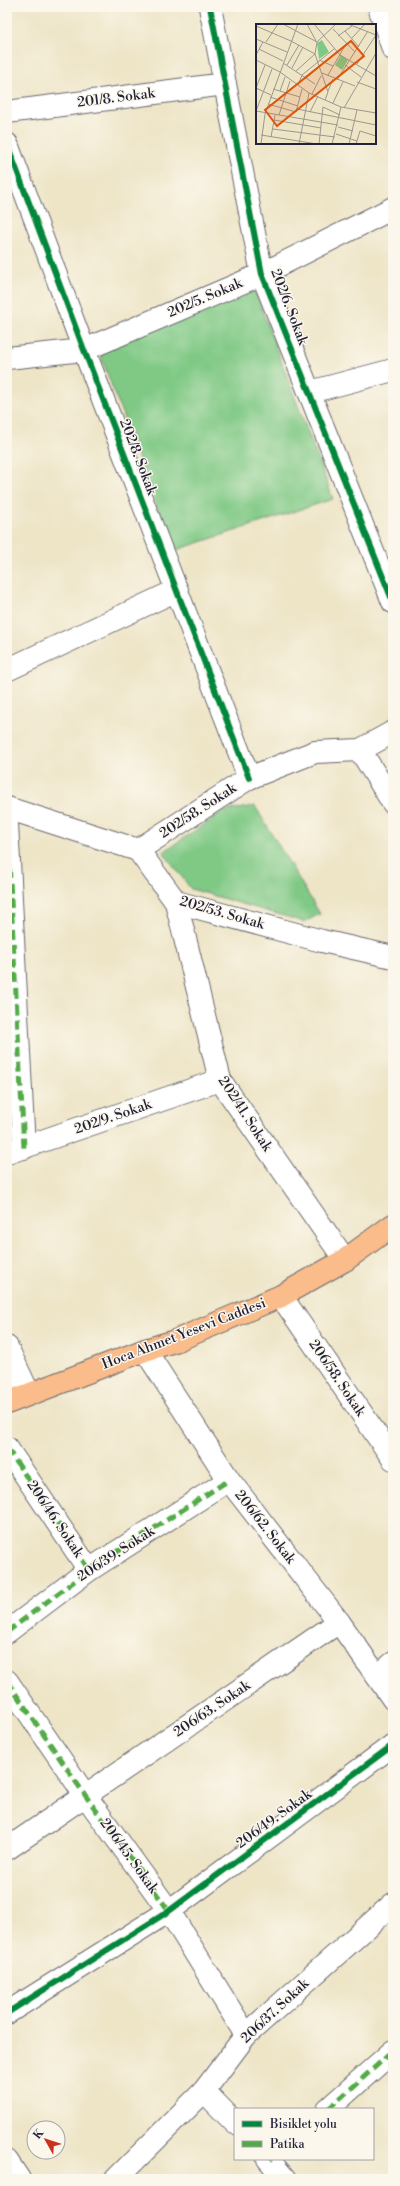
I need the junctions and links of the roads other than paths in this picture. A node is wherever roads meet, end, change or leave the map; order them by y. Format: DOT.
graph roads {
  1 [pos="210,7"];
  2 [pos="379,7"];
  3 [pos="393,49"];
  4 [pos="226,84"];
  5 [pos="7,112"];
  6 [pos="7,144"];
  7 [pos="393,208"];
  8 [pos="262,274"];
  9 [pos="84,350"];
  10 [pos="7,358"];
  11 [pos="393,370"];
  12 [pos="310,392"];
  13 [pos="176,590"];
  14 [pos="393,602"];
  15 [pos="7,670"];
  16 [pos="393,732"];
  17 [pos="360,750"];
  18 [pos="249,778"];
  19 [pos="393,803"];
  20 [pos="7,808"];
  21 [pos="7,823"];
  22 [pos="138,850"];
  23 [pos="176,902"];
  24 [pos="393,957"];
  25 [pos="220,1080"];
  26 [pos="16,1150"];
  27 [pos="393,1225"];
  28 [pos="345,1260"];
  29 [pos="281,1296"];
  30 [pos="7,1347"];
  31 [pos="145,1350"];
  32 [pos="29,1394"];
  33 [pos="7,1403"];
  34 [pos="7,1448"];
  35 [pos="393,1459"];
  36 [pos="229,1480"];
  37 [pos="89,1570"];
  38 [pos="339,1622"];
  39 [pos="7,1632"];
  40 [pos="386,1669"];
  41 [pos="7,1681"];
  42 [pos="393,1699"];
  43 [pos="393,1745"];
  44 [pos="85,1795"];
  45 [pos="7,1849"];
  46 [pos="393,1904"];
  47 [pos="169,1911"];
  48 [pos="7,2012"];
  49 [pos="246,2035"];
  50 [pos="393,2051"];
  51 [pos="204,2091"];
  52 [pos="329,2108"];
  53 [pos="234,2123"];
  54 [pos="271,2160"];
  55 [pos="7,2161"];
  56 [pos="19,2179"];
  57 [pos="116,2179"];
  58 [pos="285,2179"];
  1 -- 4 [label="street, 202/6. Sokak"];
  2 -- 3 [label="street"];
  4 -- 5 [label="street, 201/8. Sokak"];
  4 -- 8 [label="street, 202/6. Sokak"];
  6 -- 9 [label="street, 202/8. Sokak"];
  7 -- 8 [label="street, 202/5. Sokak"];
  8 -- 9 [label="street, 202/5. Sokak"];
  8 -- 12 [label="street, 202/6. Sokak"];
  9 -- 10 [label="street, 202/5. Sokak"];
  9 -- 13 [label="street, 202/8. Sokak"];
  11 -- 12 [label="street"];
  12 -- 14 [label="street, 202/6. Sokak"];
  13 -- 15 [label="street"];
  13 -- 18 [label="street, 202/8. Sokak"];
  16 -- 17 [label="street, 202/58. Sokak"];
  17 -- 18 [label="street, 202/58. Sokak"];
  17 -- 19 [label="street"];
  18 -- 22 [label="street, 202/58. Sokak"];
  20 -- 22 [label="street"];
  21 -- 26 [label="street"];
  22 -- 23 [label="street, 202/53. Sokak"];
  23 -- 24 [label="street, 202/53. Sokak"];
  23 -- 25 [label="street, 202/41. Sokak"];
  25 -- 26 [label="street, 202/9. Sokak"];
  25 -- 28 [label="street, 202/41. Sokak"];
  27 -- 28 [label="main road, Hoca Ahmet Yesevi Caddesi"];
  28 -- 29 [label="main road, Hoca Ahmet Yesevi Caddesi"];
  29 -- 31 [label="main road, Hoca Ahmet Yesevi Caddesi"];
  29 -- 35 [label="street, 206/58. Sokak"];
  30 -- 32 [label="street"];
  31 -- 32 [label="main road, Hoca Ahmet Yesevi Caddesi"];
  31 -- 36 [label="street, 206/62. Sokak"];
  32 -- 33 [label="main road, Hoca Ahmet Yesevi Caddesi"];
  34 -- 37 [label="street, 206/46. Sokak"];
  36 -- 37 [label="street, 206/39. Sokak"];
  36 -- 38 [label="street, 206/62. Sokak"];
  37 -- 39 [label="street, 206/39. Sokak"];
  38 -- 40 [label="street, 206/62. Sokak"];
  38 -- 44 [label="street, 206/63. Sokak"];
  40 -- 42 [label="street, 206/62. Sokak"];
  41 -- 44 [label="street, 206/45. Sokak"];
  43 -- 47 [label="street, 206/49. Sokak"];
  44 -- 45 [label="street, 206/63. Sokak"];
  44 -- 47 [label="street, 206/45. Sokak"];
  46 -- 49 [label="street, 206/37. Sokak"];
  47 -- 48 [label="street, 206/49. Sokak"];
  47 -- 49 [label="street, 206/45. Sokak"];
  49 -- 51 [label="street, 206/37. Sokak"];
  50 -- 52 [label="street"];
  51 -- 53 [label="street"];
  51 -- 57 [label="street, 206/37. Sokak"];
  54 -- 58 [label="street"];
  55 -- 56 [label="street"];
}
